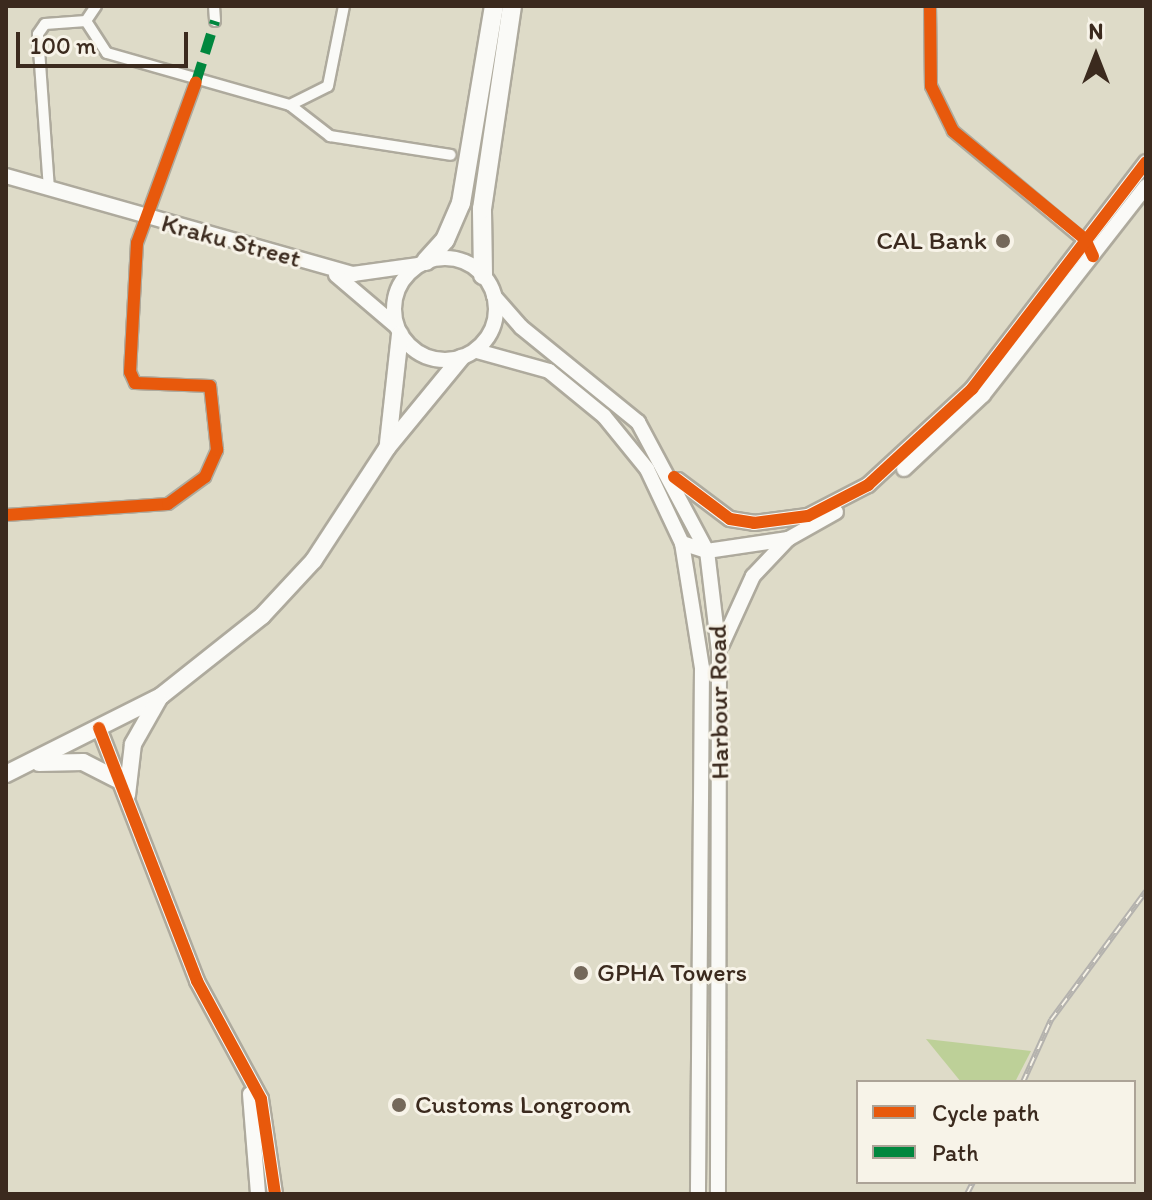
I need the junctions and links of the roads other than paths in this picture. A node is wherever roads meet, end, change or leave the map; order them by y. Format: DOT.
graph roads {
  1 [pos="96,6"];
  2 [pos="214,6"];
  3 [pos="344,6"];
  4 [pos="494,6"];
  5 [pos="512,6"];
  6 [pos="930,6"];
  7 [pos="86,21"];
  8 [pos="215,21"];
  9 [pos="196,82"];
  10 [pos="290,105"];
  11 [pos="451,155"];
  12 [pos="1146,162"];
  13 [pos="6,176"];
  14 [pos="1146,186"];
  15 [pos="49,189"];
  16 [pos="146,219"];
  17 [pos="1085,239"];
  18 [pos="1093,256"];
  19 [pos="422,263"];
  20 [pos="318,264"];
  21 [pos="483,275"];
  22 [pos="494,296"];
  23 [pos="398,330"];
  24 [pos="469,354"];
  25 [pos="387,448"];
  26 [pos="674,477"];
  27 [pos="6,515"];
  28 [pos="788,539"];
  29 [pos="682,543"];
  30 [pos="707,551"];
  31 [pos="719,652"];
  32 [pos="161,696"];
  33 [pos="99,728"];
  34 [pos="22,766"];
  35 [pos="6,774"];
  36 [pos="117,779"];
  37 [pos="127,795"];
  38 [pos="237,1048"];
  39 [pos="698,1115"];
  40 [pos="718,1116"];
  41 [pos="258,1194"];
  42 [pos="275,1194"];
  43 [pos="698,1194"];
  44 [pos="718,1194"];
  1 -- 7 [label="street"];
  2 -- 8 [label="street"];
  3 -- 10 [label="street"];
  4 -- 19 [label="highway"];
  5 -- 21 [label="highway"];
  6 -- 17 [label="street"];
  7 -- 9 [label="street"];
  7 -- 15 [label="street"];
  9 -- 10 [label="street"];
  9 -- 16 [label="street"];
  10 -- 11 [label="street"];
  12 -- 17 [label="main road"];
  13 -- 15 [label="main road, Kraku Street"];
  14 -- 18 [label="main road"];
  15 -- 16 [label="main road, Kraku Street"];
  16 -- 20 [label="main road, Kraku Street"];
  16 -- 27 [label="street"];
  17 -- 18 [label="street"];
  17 -- 26 [label="main road"];
  18 -- 28 [label="main road"];
  19 -- 20 [label="main road, Kraku Street"];
  19 -- 21 [label="main road"];
  19 -- 23 [label="main road"];
  20 -- 23 [label="main road, Kraku Street"];
  21 -- 22 [label="main road"];
  22 -- 24 [label="main road"];
  22 -- 26 [label="main road, Harbour Road"];
  23 -- 24 [label="main road"];
  23 -- 25 [label="main road"];
  24 -- 25 [label="main road"];
  24 -- 29 [label="main road, Harbour Road"];
  25 -- 32 [label="main road"];
  26 -- 30 [label="main road, Harbour Road"];
  28 -- 30 [label="main road"];
  28 -- 31 [label="main road"];
  29 -- 30 [label="main road"];
  29 -- 39 [label="main road, Harbour Road"];
  30 -- 31 [label="main road, Harbour Road"];
  31 -- 40 [label="main road, Harbour Road"];
  32 -- 33 [label="main road"];
  32 -- 37 [label="main road"];
  33 -- 34 [label="main road"];
  33 -- 36 [label="main road"];
  34 -- 35 [label="main road"];
  34 -- 36 [label="main road"];
  36 -- 37 [label="main road"];
  37 -- 38 [label="main road"];
  38 -- 41 [label="main road"];
  38 -- 42 [label="main road"];
  39 -- 40 [label="main road"];
  39 -- 43 [label="main road, Harbour Road"];
  40 -- 44 [label="main road, Harbour Road"];
}
